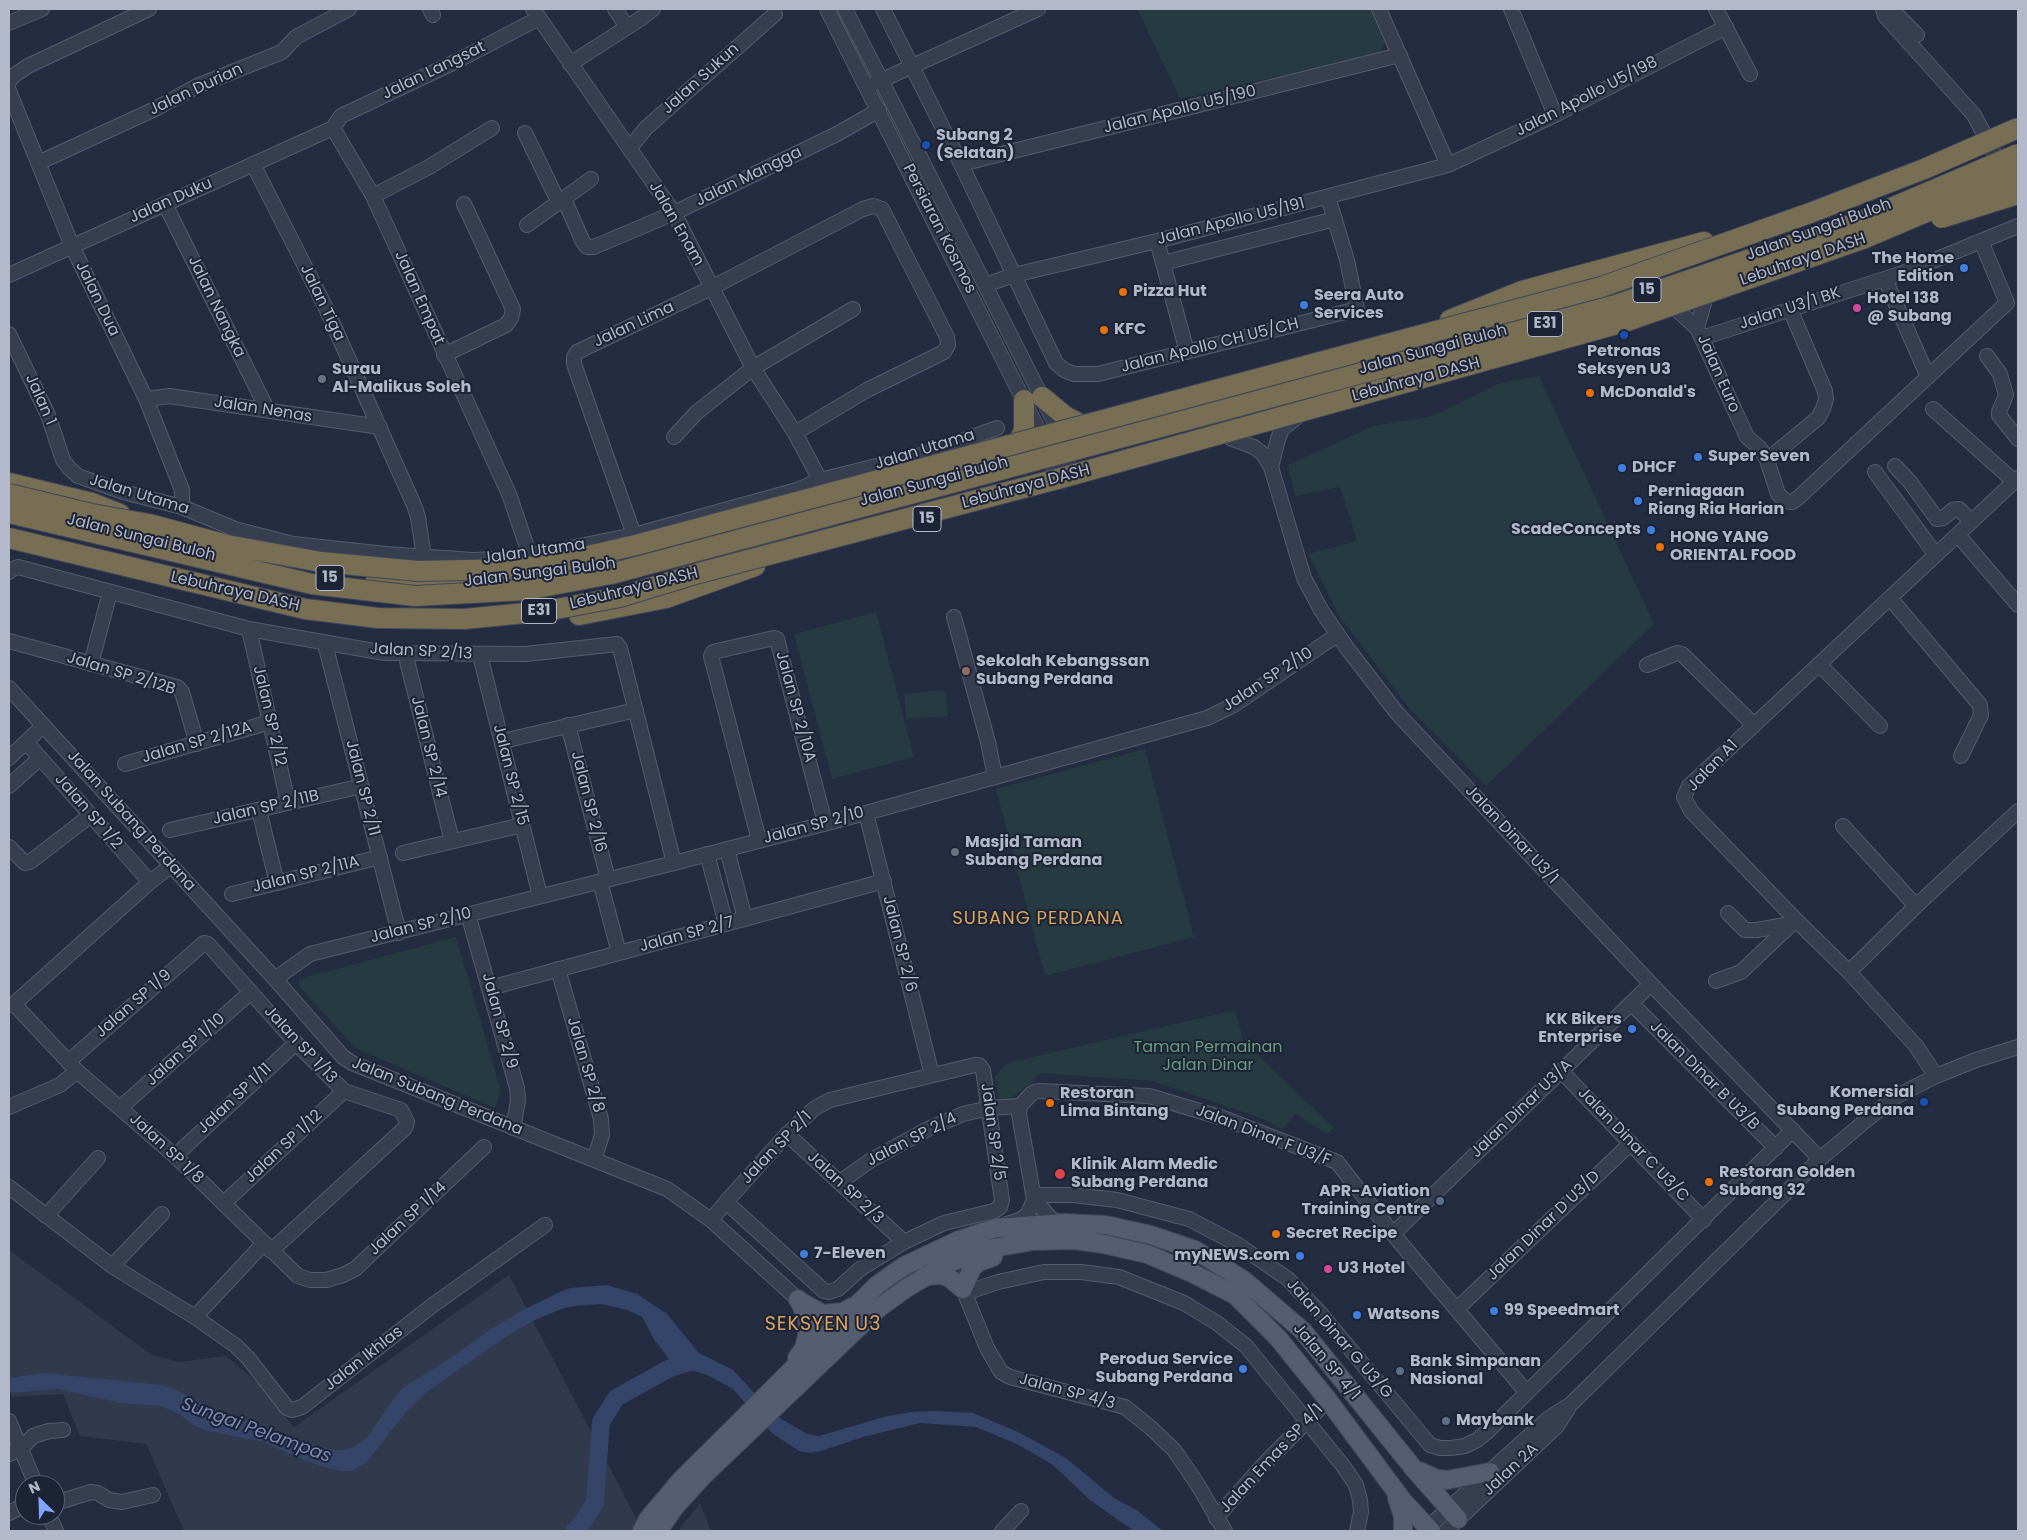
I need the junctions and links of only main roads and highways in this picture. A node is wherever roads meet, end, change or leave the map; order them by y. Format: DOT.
graph roads {
  1 [pos="2018,128"];
  2 [pos="2018,152"];
  3 [pos="2018,173"];
  4 [pos="2018,177"];
  5 [pos="2018,194"];
  6 [pos="1810,213"];
  7 [pos="1863,242"];
  8 [pos="1274,391"];
  9 [pos="1122,432"];
  10 [pos="1251,432"];
  11 [pos="982,470"];
  12 [pos="9,483"];
  13 [pos="9,494"];
  14 [pos="983,505"];
  15 [pos="9,506"];
  16 [pos="9,513"];
  17 [pos="43,514"];
  18 [pos="149,524"];
  19 [pos="12,543"];
  20 [pos="66,554"];
  21 [pos="790,554"];
  22 [pos="215,588"];
  23 [pos="989,1230"];
  24 [pos="1033,1242"];
  25 [pos="956,1260"];
  26 [pos="924,1276"];
  27 [pos="853,1307"];
  28 [pos="838,1335"];
  29 [pos="779,1388"];
  30 [pos="743,1428"];
  31 [pos="1414,1469"];
  32 [pos="1490,1472"];
  33 [pos="1390,1482"];
  34 [pos="1425,1482"];
  35 [pos="1403,1501"];
  36 [pos="1451,1520"];
  37 [pos="1428,1530"];
  38 [pos="642,1531"];
  39 [pos="658,1531"];
  40 [pos="1403,1531"];
  1 -- 6 [label="highway, bridge"];
  2 -- 8 [label="highway, Jalan Sungai Buloh / 15"];
  2 -- 16 [label="highway, Lebuhraya DASH / E31, bridge"];
  3 -- 22 [label="highway, Lebuhraya DASH / E31, bridge"];
  4 -- 7 [label="highway, Jalan Sungai Buloh / 15"];
  5 -- 7 [label="highway, bridge"];
  6 -- 8 [label="highway, bridge"];
  6 -- 18 [label="highway, bridge"];
  7 -- 10 [label="highway, Jalan Sungai Buloh / 15"];
  8 -- 9 [label="highway, Jalan Sungai Buloh / 15"];
  9 -- 11 [label="highway, Jalan Sungai Buloh / 15"];
  9 -- 11 [label="highway"];
  10 -- 14 [label="highway, Jalan Sungai Buloh / 15"];
  10 -- 14 [label="highway, Jalan Sungai Buloh / 15"];
  11 -- 17 [label="highway, Jalan Sungai Buloh / 15"];
  12 -- 18 [label="highway, bridge"];
  13 -- 18 [label="highway, bridge"];
  14 -- 21 [label="highway, Jalan Sungai Buloh / 15"];
  15 -- 17 [label="highway, Jalan Sungai Buloh / 15"];
  17 -- 20 [label="highway"];
  19 -- 20 [label="highway, Jalan Sungai Buloh / 15"];
  19 -- 22 [label="highway, Lebuhraya DASH / E31, bridge"];
  20 -- 21 [label="highway, Jalan Sungai Buloh / 15"];
  21 -- 22 [label="highway, bridge"];
  23 -- 25 [label="main road"];
  23 -- 27 [label="main road, Jalan SP 4/1"];
  23 -- 31 [label="main road, Jalan SP 4/1"];
  24 -- 25 [label="main road, Jalan SP 4/1"];
  24 -- 26 [label="main road"];
  24 -- 33 [label="main road, Jalan SP 4/1"];
  25 -- 26 [label="main road, Jalan SP 4/1"];
  26 -- 28 [label="main road, Jalan SP 4/1"];
  27 -- 28 [label="main road, Jalan SP 4/1"];
  27 -- 29 [label="main road"];
  28 -- 29 [label="main road, Jalan SP 4/1"];
  29 -- 30 [label="main road"];
  30 -- 38 [label="main road"];
  30 -- 39 [label="main road"];
  31 -- 32 [label="main road"];
  31 -- 34 [label="main road, Jalan SP 4/1"];
  33 -- 35 [label="main road, Jalan SP 4/1"];
  33 -- 40 [label="main road"];
  34 -- 35 [label="main road"];
  34 -- 36 [label="main road, Jalan SP 4/1"];
  35 -- 37 [label="main road, Jalan SP 4/1"];
}
